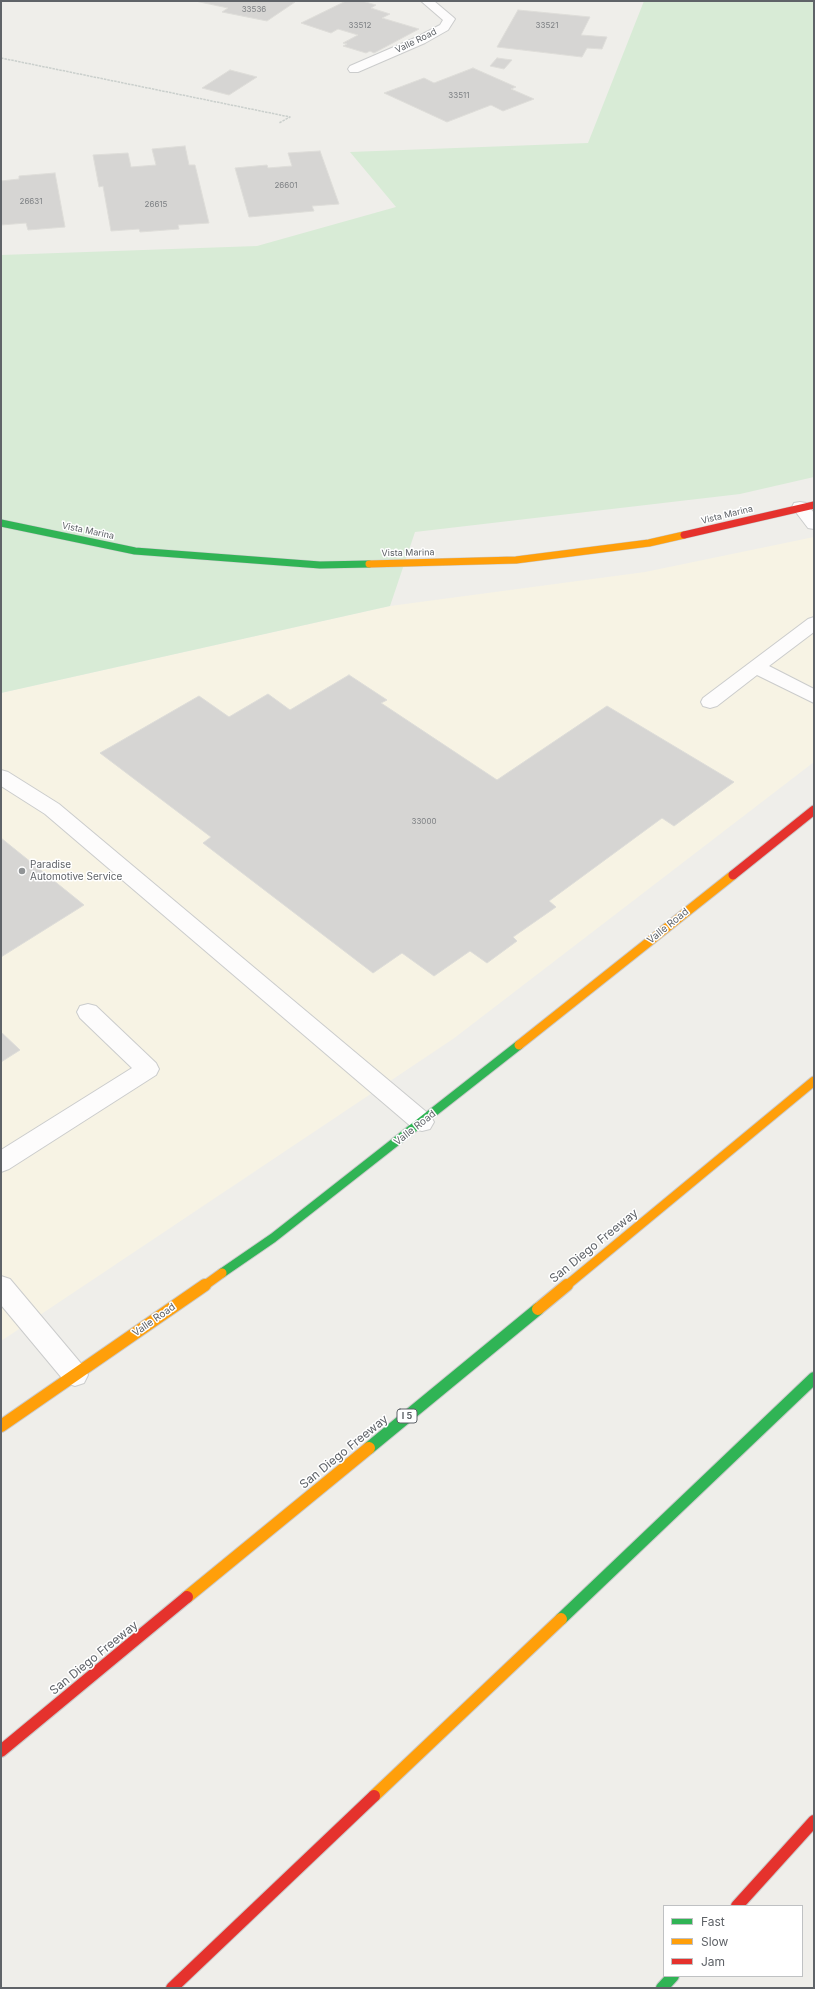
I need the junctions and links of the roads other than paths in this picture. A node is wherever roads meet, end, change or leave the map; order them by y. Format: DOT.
graph roads {
  1 [pos="427,1"];
  2 [pos="354,69"];
  3 [pos="807,506"];
  4 [pos="1,523"];
  5 [pos="814,524"];
  6 [pos="814,623"];
  7 [pos="756,667"];
  8 [pos="814,697"];
  9 [pos="710,702"];
  10 [pos="1,777"];
  11 [pos="814,810"];
  12 [pos="88,1012"];
  13 [pos="814,1081"];
  14 [pos="422,1122"];
  15 [pos="1,1162"];
  16 [pos="1,1287"];
  17 [pos="75,1375"];
  18 [pos="814,1378"];
  19 [pos="1,1426"];
  20 [pos="1,1751"];
  21 [pos="814,1821"];
  22 [pos="738,1905"];
  23 [pos="672,1977"];
  24 [pos="172,1988"];
  25 [pos="662,1988"];
  1 -- 2 [label="street, Valle Road"];
  3 -- 4 [label="main road, Vista Marina"];
  3 -- 5 [label="street"];
  6 -- 7 [label="street"];
  7 -- 8 [label="street"];
  7 -- 9 [label="street"];
  10 -- 14 [label="street"];
  11 -- 14 [label="main road, Valle Road"];
  12 -- 15 [label="street"];
  13 -- 20 [label="main road, San Diego Freeway / I 5"];
  14 -- 17 [label="main road, Valle Road"];
  16 -- 17 [label="street"];
  17 -- 19 [label="main road, Valle Road"];
  18 -- 24 [label="main road"];
  21 -- 22 [label="main road"];
  23 -- 25 [label="main road"];
}
